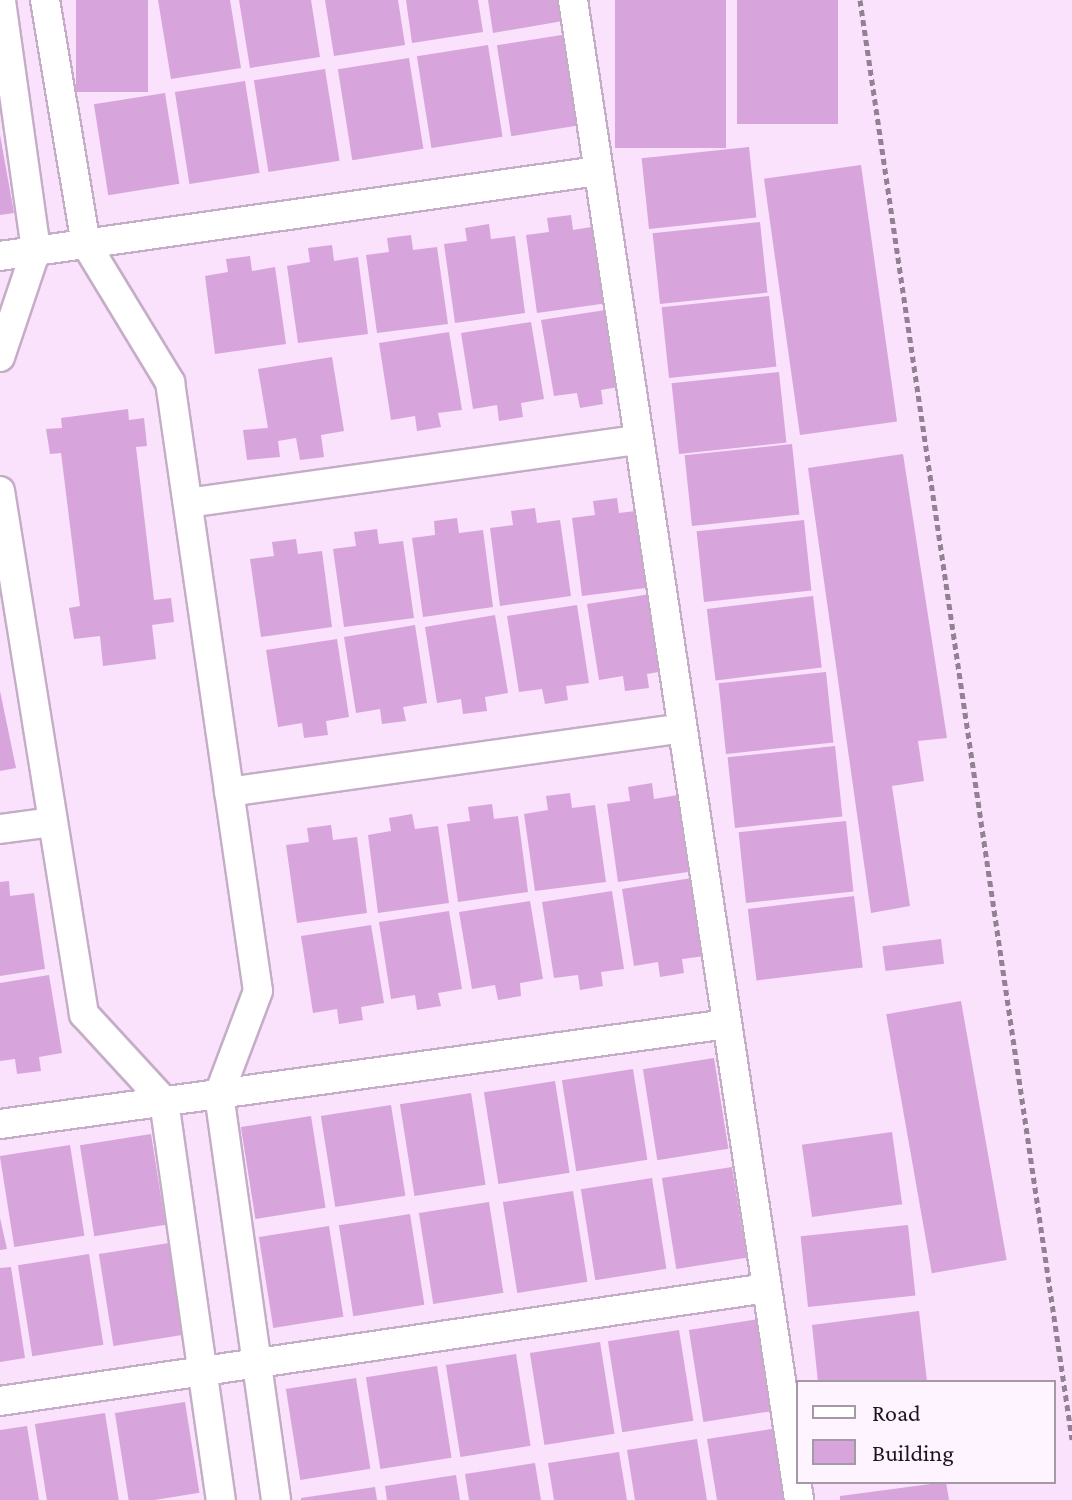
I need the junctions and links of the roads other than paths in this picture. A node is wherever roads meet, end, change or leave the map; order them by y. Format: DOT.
graph roads {
  1 [pos="1,0"];
  2 [pos="45,0"];
  3 [pos="573,0"];
  4 [pos="597,171"];
  5 [pos="86,244"];
  6 [pos="36,250"];
  7 [pos="0,256"];
  8 [pos="0,357"];
  9 [pos="638,440"];
  10 [pos="0,491"];
  11 [pos="188,503"];
  12 [pos="3,529"];
  13 [pos="682,728"];
  14 [pos="229,792"];
  15 [pos="52,822"];
  16 [pos="0,829"];
  17 [pos="727,1024"];
  18 [pos="219,1094"];
  19 [pos="164,1101"];
  20 [pos="0,1124"];
  21 [pos="767,1288"];
  22 [pos="257,1363"];
  23 [pos="202,1371"];
  24 [pos="0,1401"];
  25 [pos="796,1480"];
  26 [pos="221,1500"];
  27 [pos="276,1500"];
  1 -- 6 [label="street"];
  2 -- 5 [label="street"];
  3 -- 4 [label="street"];
  4 -- 5 [label="street"];
  4 -- 9 [label="street"];
  5 -- 6 [label="street"];
  5 -- 11 [label="street"];
  6 -- 7 [label="street"];
  6 -- 8 [label="street"];
  9 -- 11 [label="street"];
  9 -- 13 [label="street"];
  10 -- 12 [label="street"];
  11 -- 14 [label="street"];
  12 -- 15 [label="street"];
  13 -- 14 [label="street"];
  13 -- 17 [label="street"];
  14 -- 18 [label="street"];
  15 -- 16 [label="street"];
  15 -- 19 [label="street"];
  17 -- 18 [label="street"];
  17 -- 21 [label="street"];
  18 -- 19 [label="street"];
  18 -- 22 [label="street"];
  19 -- 20 [label="street"];
  19 -- 23 [label="street"];
  21 -- 22 [label="street"];
  21 -- 25 [label="street"];
  22 -- 23 [label="street"];
  22 -- 27 [label="street"];
  23 -- 24 [label="street"];
  23 -- 26 [label="street"];
}
